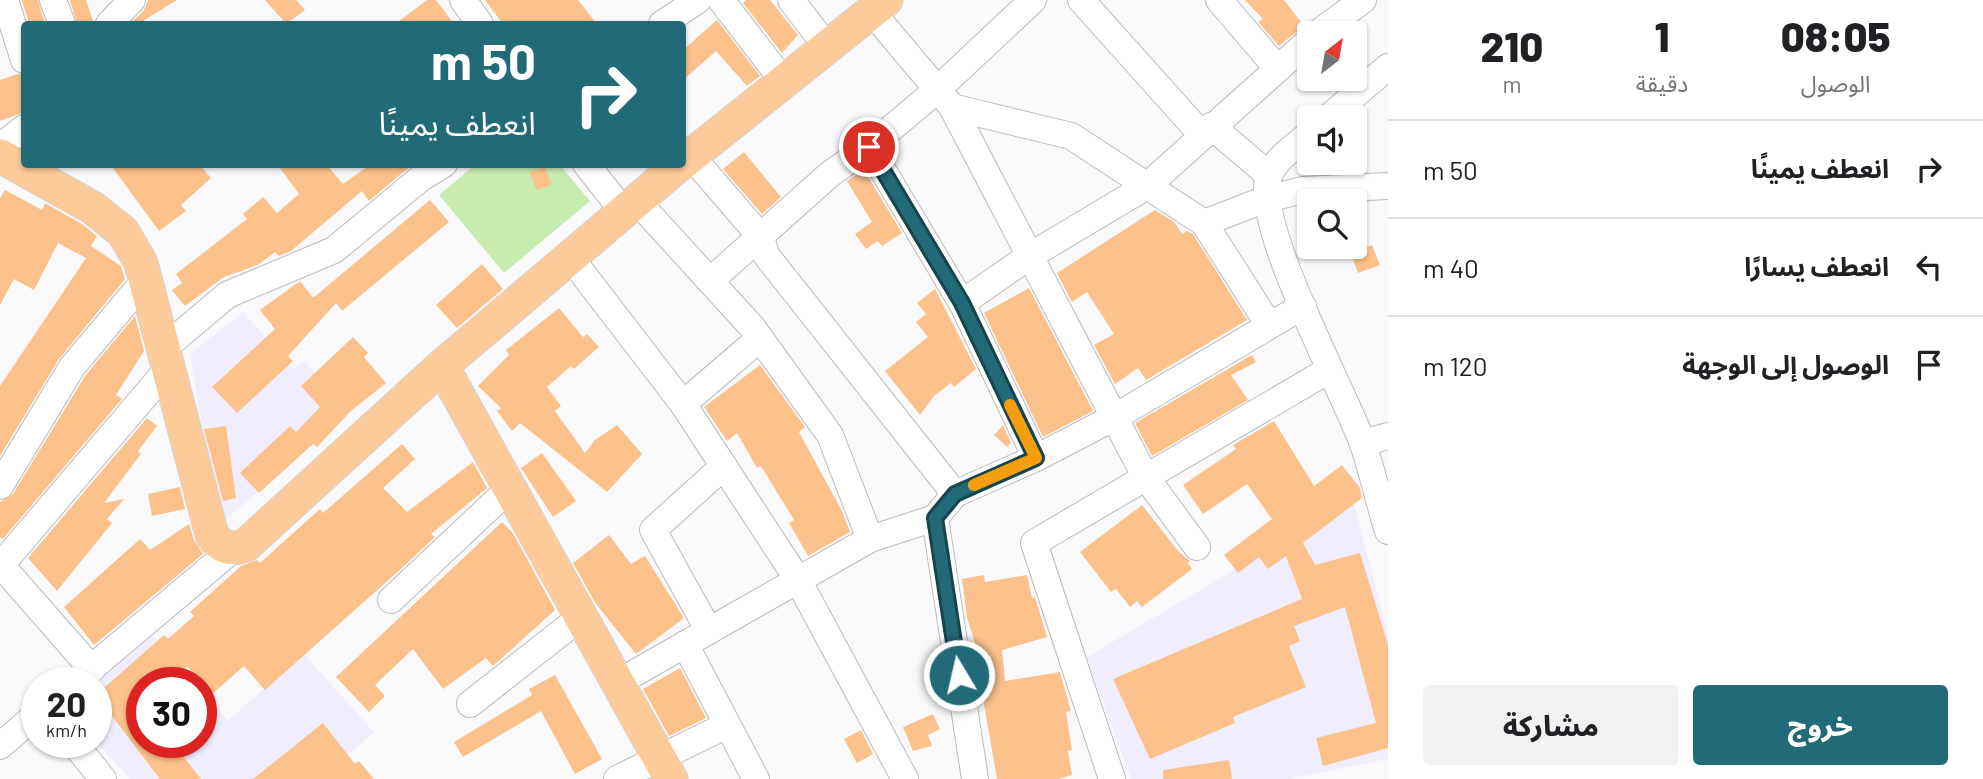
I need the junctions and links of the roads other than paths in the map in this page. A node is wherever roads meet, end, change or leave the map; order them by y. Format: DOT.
graph roads {
  1 [pos="5,0"];
  2 [pos="53,0"];
  3 [pos="463,0"];
  4 [pos="698,0"];
  5 [pos="721,0"];
  6 [pos="791,0"];
  7 [pos="1033,0"];
  8 [pos="1081,0"];
  9 [pos="1219,0"];
  10 [pos="1363,0"];
  11 [pos="879,6"];
  12 [pos="61,21"];
  13 [pos="478,21"];
  14 [pos="666,21"];
  15 [pos="1334,21"];
  16 [pos="827,47"];
  17 [pos="21,51"];
  18 [pos="1297,51"];
  19 [pos="1388,67"];
  20 [pos="1277,68"];
  21 [pos="784,82"];
  22 [pos="944,98"];
  23 [pos="1343,105"];
  24 [pos="21,130"];
  25 [pos="1206,131"];
  26 [pos="0,147"];
  27 [pos="869,147"];
  28 [pos="1297,149"];
  29 [pos="0,156"];
  30 [pos="686,160"];
  31 [pos="686,162"];
  32 [pos="21,168"];
  33 [pos="21,168"];
  34 [pos="437,168"];
  35 [pos="590,168"];
  36 [pos="676,168"];
  37 [pos="1147,186"];
  38 [pos="1388,186"];
  39 [pos="1267,187"];
  40 [pos="629,206"];
  41 [pos="1204,223"];
  42 [pos="761,237"];
  43 [pos="570,257"];
  44 [pos="1028,257"];
  45 [pos="145,280"];
  46 [pos="710,281"];
  47 [pos="962,303"];
  48 [pos="1303,306"];
  49 [pos="1269,325"];
  50 [pos="760,338"];
  51 [pos="164,360"];
  52 [pos="442,366"];
  53 [pos="1329,370"];
  54 [pos="683,404"];
  55 [pos="1115,417"];
  56 [pos="1388,436"];
  57 [pos="1363,443"];
  58 [pos="1036,458"];
  59 [pos="724,466"];
  60 [pos="1145,476"];
  61 [pos="0,486"];
  62 [pos="510,488"];
  63 [pos="955,494"];
  64 [pos="935,518"];
  65 [pos="1388,531"];
  66 [pos="870,540"];
  67 [pos="1197,547"];
  68 [pos="233,549"];
  69 [pos="1,565"];
  70 [pos="799,580"];
  71 [pos="391,600"];
  72 [pos="582,616"];
  73 [pos="709,631"];
  74 [pos="685,644"];
  75 [pos="76,667"];
  76 [pos="94,667"];
  77 [pos="619,682"];
  78 [pos="470,704"];
  79 [pos="727,725"];
  80 [pos="21,728"];
  81 [pos="0,746"];
  82 [pos="87,758"];
  83 [pos="666,768"];
  84 [pos="103,779"];
  85 [pos="617,779"];
  86 [pos="756,779"];
  87 [pos="905,779"];
  88 [pos="975,779"];
  89 [pos="1112,779"];
  1 -- 17 [label="street"];
  2 -- 12 [label="street"];
  3 -- 13 [label="street"];
  4 -- 14 [label="street"];
  5 -- 21 [label="street"];
  6 -- 16 [label="street"];
  7 -- 22 [label="street"];
  8 -- 25 [label="street"];
  9 -- 20 [label="street"];
  10 -- 15 [label="street"];
  11 -- 16 [label="main road"];
  11 -- 22 [label="street"];
  16 -- 21 [label="main road"];
  18 -- 20 [label="street"];
  19 -- 23 [label="street"];
  20 -- 25 [label="street"];
  21 -- 30 [label="main road"];
  22 -- 27 [label="street"];
  22 -- 37 [label="street"];
  22 -- 44 [label="street"];
  24 -- 26 [label="street"];
  25 -- 37 [label="street"];
  25 -- 39 [label="street"];
  27 -- 42 [label="street"];
  27 -- 47 [label="street"];
  28 -- 39 [label="street"];
  29 -- 33 [label="main road"];
  31 -- 42 [label="street"];
  32 -- 45 [label="main road"];
  34 -- 51 [label="street"];
  35 -- 40 [label="street"];
  36 -- 40 [label="main road"];
  37 -- 41 [label="street"];
  37 -- 44 [label="street"];
  38 -- 39 [label="street"];
  39 -- 41 [label="street"];
  39 -- 48 [label="street"];
  40 -- 43 [label="main road"];
  40 -- 46 [label="street"];
  41 -- 49 [label="street"];
  42 -- 46 [label="street"];
  42 -- 63 [label="street"];
  43 -- 52 [label="main road"];
  43 -- 54 [label="street"];
  44 -- 47 [label="street"];
  44 -- 55 [label="street"];
  45 -- 51 [label="main road"];
  45 -- 61 [label="street"];
  46 -- 50 [label="street"];
  47 -- 58 [label="street"];
  48 -- 49 [label="street"];
  48 -- 53 [label="street"];
  49 -- 55 [label="street"];
  50 -- 54 [label="street"];
  50 -- 66 [label="street"];
  51 -- 68 [label="main road"];
  51 -- 69 [label="street"];
  52 -- 62 [label="main road"];
  52 -- 68 [label="main road"];
  53 -- 57 [label="street"];
  53 -- 60 [label="street"];
  54 -- 59 [label="street"];
  55 -- 58 [label="street"];
  55 -- 60 [label="street"];
  56 -- 57 [label="street"];
  57 -- 65 [label="street"];
  58 -- 63 [label="street"];
  59 -- 70 [label="street"];
  59 -- 73 [label="street"];
  60 -- 67 [label="street"];
  60 -- 89 [label="street"];
  62 -- 71 [label="street"];
  62 -- 72 [label="main road"];
  63 -- 64 [label="street"];
  64 -- 66 [label="street"];
  64 -- 88 [label="street"];
  66 -- 70 [label="street"];
  68 -- 76 [label="street"];
  69 -- 75 [label="street"];
  70 -- 73 [label="street"];
  70 -- 87 [label="street"];
  72 -- 77 [label="main road"];
  72 -- 78 [label="street"];
  73 -- 74 [label="street"];
  74 -- 77 [label="street"];
  74 -- 79 [label="street"];
  77 -- 83 [label="main road"];
  79 -- 83 [label="street"];
  79 -- 86 [label="street"];
  80 -- 81 [label="street"];
  82 -- 84 [label="street"];
  83 -- 85 [label="street"];
}
